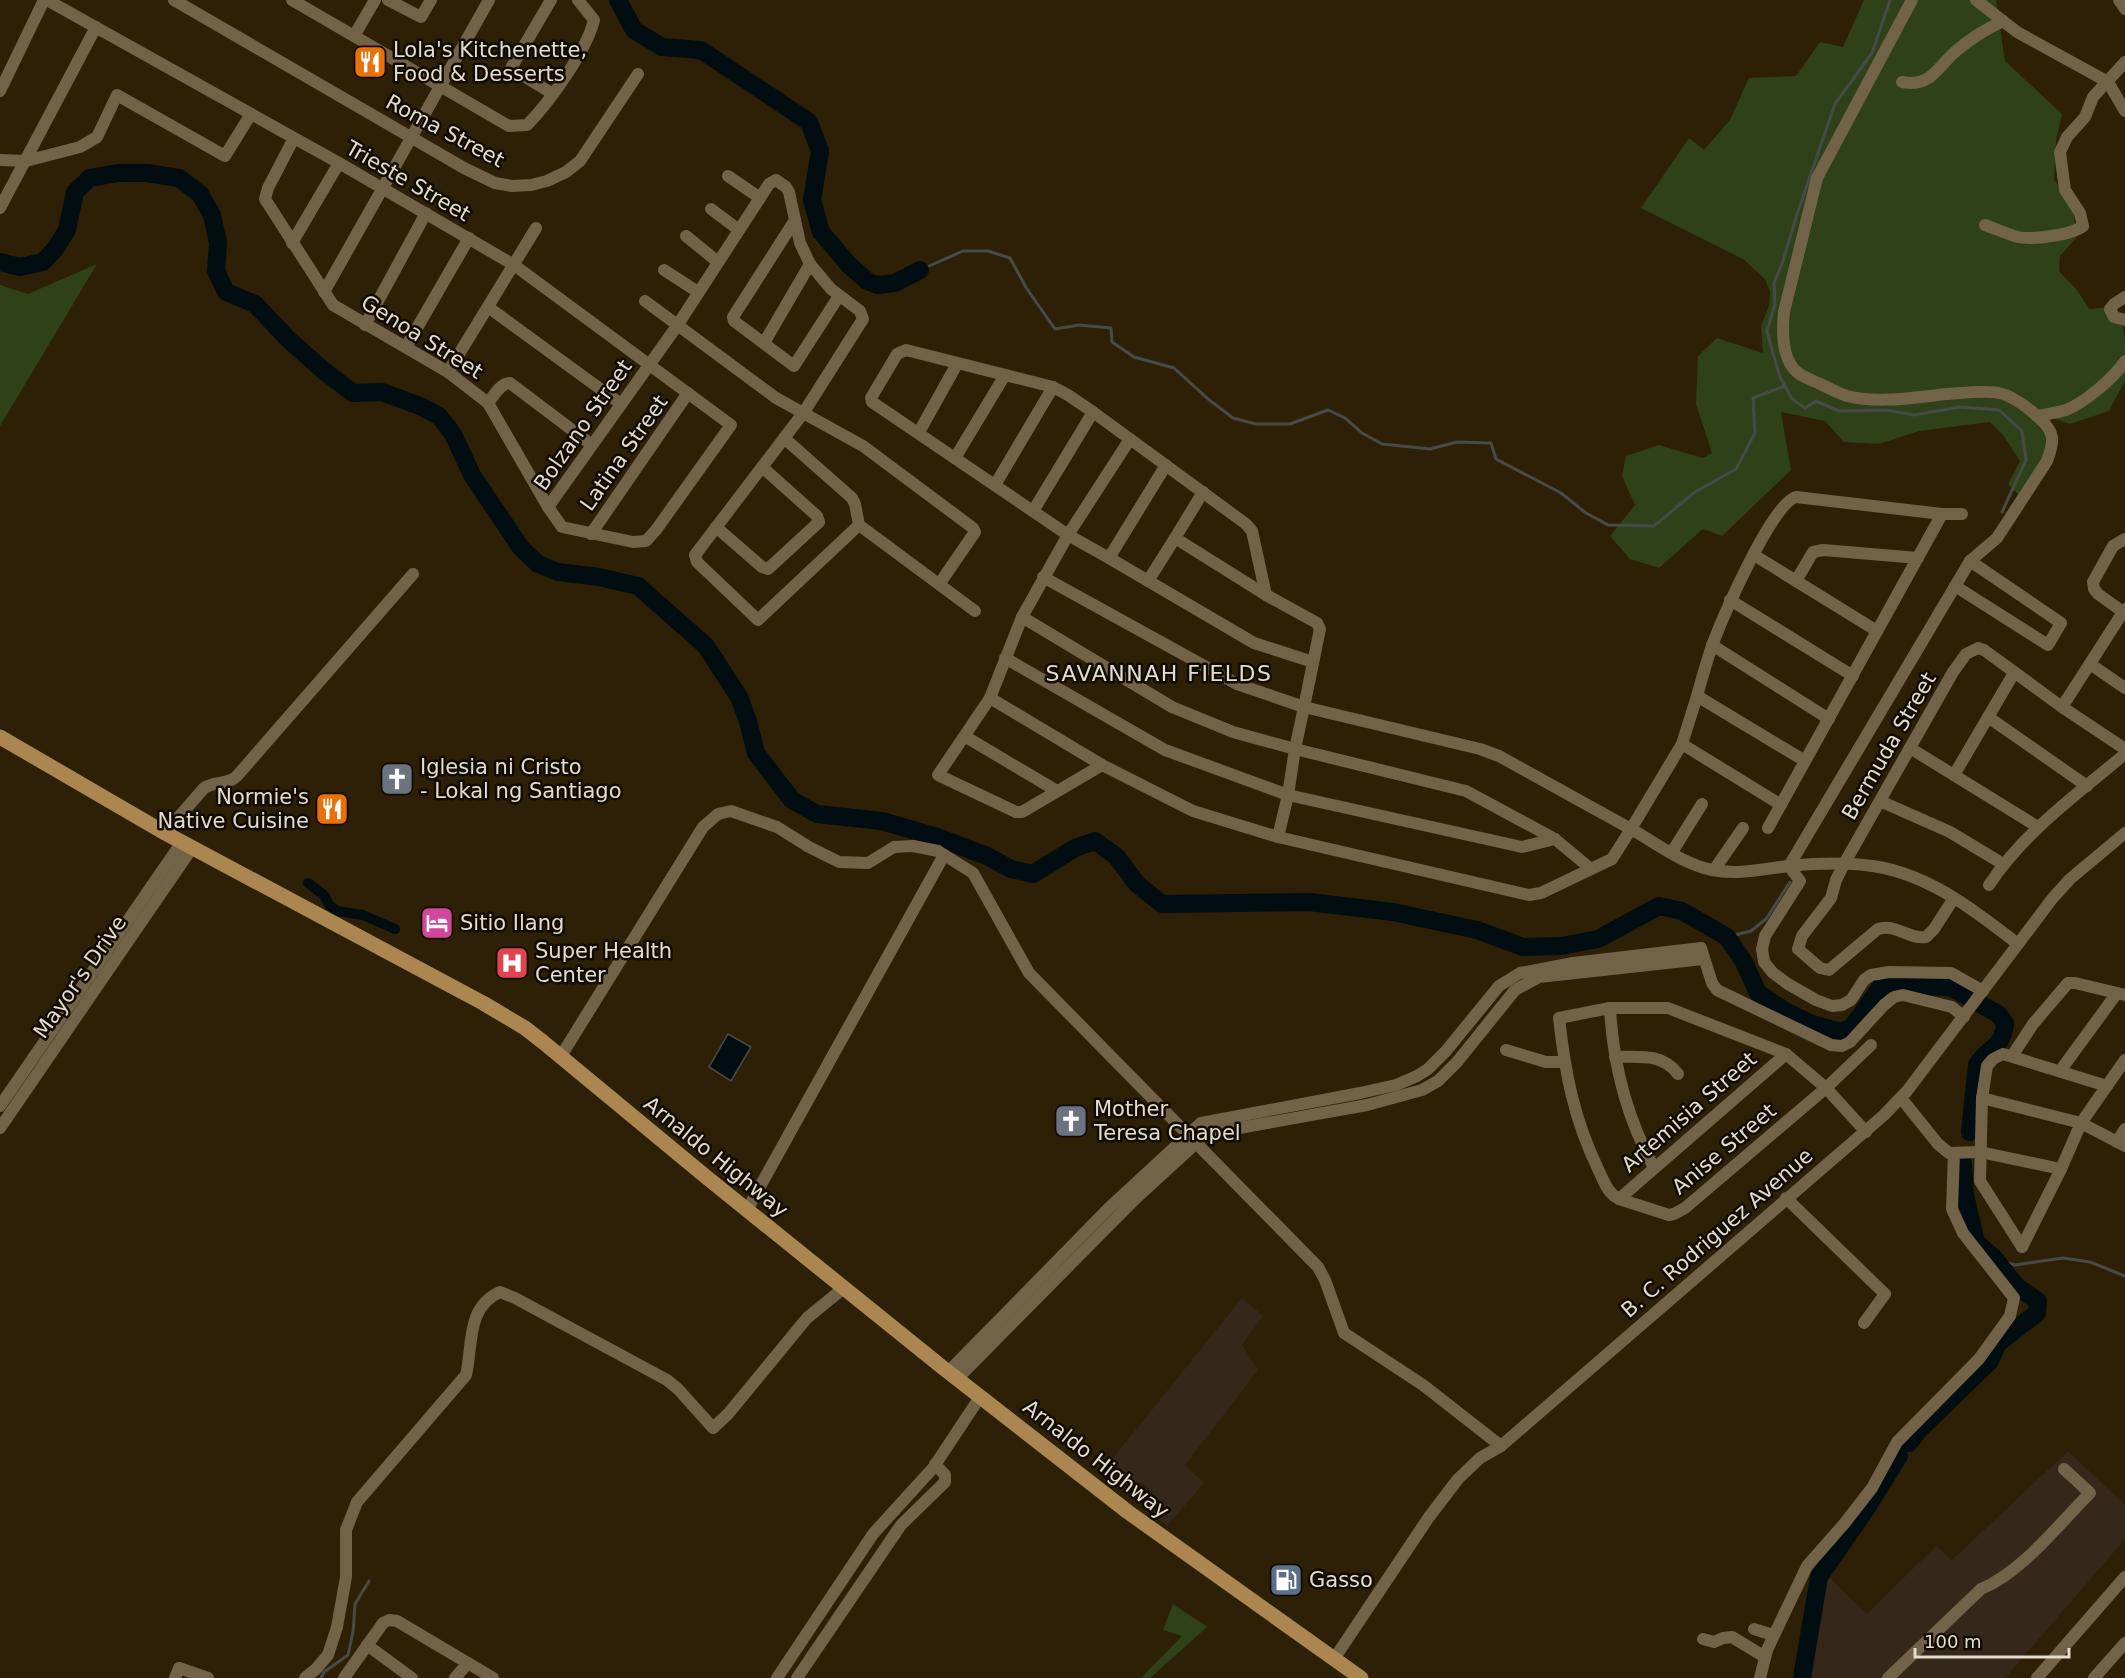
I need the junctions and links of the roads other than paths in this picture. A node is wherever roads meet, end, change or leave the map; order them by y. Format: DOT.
graph roads {
  1 [pos="46,0"];
  2 [pos="174,0"];
  3 [pos="292,0"];
  4 [pos="375,0"];
  5 [pos="388,0"];
  6 [pos="431,0"];
  7 [pos="489,0"];
  8 [pos="551,0"];
  9 [pos="578,0"];
  10 [pos="1912,0"];
  11 [pos="1976,0"];
  12 [pos="2119,0"];
  13 [pos="2125,9"];
  14 [pos="2003,21"];
  15 [pos="96,27"];
  16 [pos="354,36"];
  17 [pos="2125,62"];
  18 [pos="638,74"];
  19 [pos="1902,82"];
  20 [pos="2108,82"];
  21 [pos="440,86"];
  22 [pos="0,91"];
  23 [pos="553,94"];
  24 [pos="2125,111"];
  25 [pos="251,114"];
  26 [pos="294,138"];
  27 [pos="411,138"];
  28 [pos="0,160"];
  29 [pos="26,161"];
  30 [pos="339,163"];
  31 [pos="728,176"];
  32 [pos="383,189"];
  33 [pos="760,198"];
  34 [pos="0,208"];
  35 [pos="711,209"];
  36 [pos="426,213"];
  37 [pos="795,219"];
  38 [pos="1985,225"];
  39 [pos="536,228"];
  40 [pos="739,230"];
  41 [pos="686,237"];
  42 [pos="469,238"];
  43 [pos="292,243"];
  44 [pos="718,262"];
  45 [pos="810,264"];
  46 [pos="514,265"];
  47 [pos="664,270"];
  48 [pos="324,292"];
  49 [pos="698,292"];
  50 [pos="839,296"];
  51 [pos="2125,297"];
  52 [pos="645,302"];
  53 [pos="488,307"];
  54 [pos="2125,320"];
  55 [pos="365,325"];
  56 [pos="677,326"];
  57 [pos="764,343"];
  58 [pos="406,347"];
  59 [pos="2125,361"];
  60 [pos="650,364"];
  61 [pos="957,364"];
  62 [pos="448,372"];
  63 [pos="1005,375"];
  64 [pos="1053,387"];
  65 [pos="688,393"];
  66 [pos="488,403"];
  67 [pos="621,404"];
  68 [pos="804,412"];
  69 [pos="1093,412"];
  70 [pos="2037,417"];
  71 [pos="731,425"];
  72 [pos="919,432"];
  73 [pos="784,438"];
  74 [pos="1130,439"];
  75 [pos="592,445"];
  76 [pos="955,458"];
  77 [pos="1166,465"];
  78 [pos="762,467"];
  79 [pos="995,485"];
  80 [pos="1203,492"];
  81 [pos="548,507"];
  82 [pos="1033,511"];
  83 [pos="1942,514"];
  84 [pos="1962,514"];
  85 [pos="859,525"];
  86 [pos="716,527"];
  87 [pos="591,534"];
  88 [pos="1068,535"];
  89 [pos="1175,538"];
  90 [pos="2125,539"];
  91 [pos="1754,555"];
  92 [pos="1109,558"];
  93 [pos="1918,558"];
  94 [pos="1970,561"];
  95 [pos="413,574"];
  96 [pos="1043,577"];
  97 [pos="1796,580"];
  98 [pos="1148,581"];
  99 [pos="940,583"];
  100 [pos="1955,586"];
  101 [pos="1266,595"];
  102 [pos="1730,600"];
  103 [pos="2124,610"];
  104 [pos="975,611"];
  105 [pos="1022,617"];
  106 [pos="1877,631"];
  107 [pos="1712,645"];
  108 [pos="1005,658"];
  109 [pos="1313,662"];
  110 [pos="2090,664"];
  111 [pos="2014,673"];
  112 [pos="1853,676"];
  113 [pos="2125,688"];
  114 [pos="1697,696"];
  115 [pos="990,698"];
  116 [pos="1304,707"];
  117 [pos="2062,707"];
  118 [pos="1988,717"];
  119 [pos="1828,719"];
  120 [pos="0,737"];
  121 [pos="966,737"];
  122 [pos="1682,744"];
  123 [pos="1910,748"];
  124 [pos="2125,748"];
  125 [pos="1296,749"];
  126 [pos="2125,754"];
  127 [pos="1805,761"];
  128 [pos="1102,765"];
  129 [pos="1954,775"];
  130 [pos="2087,786"];
  131 [pos="1057,791"];
  132 [pos="1288,795"];
  133 [pos="1880,801"];
  134 [pos="1702,804"];
  135 [pos="1781,805"];
  136 [pos="2038,826"];
  137 [pos="1743,828"];
  138 [pos="1768,828"];
  139 [pos="1631,829"];
  140 [pos="165,833"];
  141 [pos="2125,833"];
  142 [pos="1278,837"];
  143 [pos="1555,839"];
  144 [pos="187,845"];
  145 [pos="1672,852"];
  146 [pos="944,855"];
  147 [pos="1844,864"];
  148 [pos="2003,864"];
  149 [pos="1789,866"];
  150 [pos="1591,869"];
  151 [pos="1714,870"];
  152 [pos="1989,885"];
  153 [pos="1954,898"];
  154 [pos="2018,944"];
  155 [pos="1982,993"];
  156 [pos="2121,994"];
  157 [pos="1610,1008"];
  158 [pos="1965,1016"];
  159 [pos="1871,1044"];
  160 [pos="1506,1050"];
  161 [pos="1786,1054"];
  162 [pos="561,1056"];
  163 [pos="2012,1056"];
  164 [pos="1615,1057"];
  165 [pos="1564,1062"];
  166 [pos="2123,1064"];
  167 [pos="2060,1071"];
  168 [pos="1678,1074"];
  169 [pos="2107,1086"];
  170 [pos="1826,1088"];
  171 [pos="17,1092"];
  172 [pos="1901,1098"];
  173 [pos="1982,1098"];
  174 [pos="0,1106"];
  175 [pos="2081,1123"];
  176 [pos="0,1128"];
  177 [pos="2125,1129"];
  178 [pos="1866,1132"];
  179 [pos="1193,1138"];
  180 [pos="2121,1144"];
  181 [pos="1980,1152"];
  182 [pos="1954,1154"];
  183 [pos="1654,1168"];
  184 [pos="2061,1169"];
  185 [pos="1786,1198"];
  186 [pos="1619,1199"];
  187 [pos="747,1210"];
  188 [pos="845,1287"];
  189 [pos="1864,1323"];
  190 [pos="953,1375"];
  191 [pos="980,1397"];
  192 [pos="1501,1446"];
  193 [pos="935,1464"];
  194 [pos="2064,1469"];
  195 [pos="2125,1577"];
  196 [pos="1754,1629"];
  197 [pos="1773,1635"];
  198 [pos="1703,1639"];
  199 [pos="2125,1643"];
  200 [pos="367,1645"];
  201 [pos="1765,1657"];
  202 [pos="1334,1659"];
  203 [pos="468,1663"];
  204 [pos="175,1678"];
  205 [pos="208,1678"];
  206 [pos="305,1678"];
  207 [pos="344,1678"];
  208 [pos="412,1678"];
  209 [pos="455,1678"];
  210 [pos="493,1678"];
  211 [pos="777,1678"];
  212 [pos="797,1678"];
  213 [pos="1361,1678"];
  214 [pos="1760,1678"];
  215 [pos="1888,1678"];
  216 [pos="2037,1678"];
  217 [pos="2094,1678"];
  1 -- 15 [label="street, Trieste Street"];
  1 -- 22 [label="street"];
  2 -- 27 [label="street, Roma Street"];
  3 -- 16 [label="street"];
  4 -- 16 [label="street"];
  5 -- 6 [label="street"];
  7 -- 21 [label="street"];
  8 -- 23 [label="street"];
  9 -- 23 [label="street"];
  10 -- 70 [label="street"];
  11 -- 14 [label="street"];
  12 -- 13 [label="street"];
  14 -- 19 [label="street"];
  14 -- 20 [label="street"];
  15 -- 25 [label="street, Trieste Street"];
  15 -- 29 [label="street"];
  16 -- 21 [label="street"];
  17 -- 20 [label="street"];
  18 -- 27 [label="street, Roma Street"];
  20 -- 24 [label="street"];
  20 -- 38 [label="street"];
  21 -- 23 [label="street"];
  21 -- 27 [label="street"];
  25 -- 26 [label="street, Trieste Street"];
  25 -- 29 [label="street"];
  26 -- 30 [label="street, Trieste Street"];
  26 -- 43 [label="street, Genoa Street"];
  27 -- 32 [label="street"];
  28 -- 29 [label="street"];
  29 -- 34 [label="street"];
  30 -- 32 [label="street, Trieste Street"];
  30 -- 43 [label="street"];
  31 -- 33 [label="street"];
  32 -- 36 [label="street, Trieste Street"];
  32 -- 48 [label="street"];
  33 -- 37 [label="street"];
  33 -- 40 [label="street, Bolzano Street"];
  35 -- 40 [label="street"];
  36 -- 42 [label="street, Trieste Street"];
  36 -- 55 [label="street"];
  37 -- 45 [label="street"];
  37 -- 57 [label="street"];
  39 -- 46 [label="street"];
  40 -- 44 [label="street, Bolzano Street"];
  41 -- 44 [label="street"];
  42 -- 46 [label="street, Trieste Street"];
  42 -- 58 [label="street"];
  43 -- 48 [label="street, Genoa Street"];
  44 -- 49 [label="street, Bolzano Street"];
  45 -- 50 [label="street"];
  45 -- 57 [label="street"];
  46 -- 53 [label="street"];
  46 -- 60 [label="street, Trieste Street"];
  47 -- 49 [label="street"];
  48 -- 55 [label="street, Genoa Street"];
  49 -- 56 [label="street, Bolzano Street"];
  50 -- 57 [label="street"];
  50 -- 68 [label="street"];
  51 -- 54 [label="street"];
  52 -- 56 [label="street"];
  53 -- 62 [label="street"];
  53 -- 67 [label="street"];
  55 -- 58 [label="street, Genoa Street"];
  56 -- 60 [label="street, Bolzano Street"];
  56 -- 68 [label="street"];
  58 -- 62 [label="street, Genoa Street"];
  59 -- 70 [label="street"];
  60 -- 65 [label="street, Trieste Street"];
  60 -- 67 [label="street, Bolzano Street"];
  61 -- 63 [label="street"];
  61 -- 72 [label="street"];
  61 -- 72 [label="street"];
  62 -- 66 [label="street, Genoa Street"];
  63 -- 64 [label="street"];
  63 -- 76 [label="street"];
  64 -- 69 [label="street"];
  64 -- 79 [label="street"];
  65 -- 71 [label="street, Trieste Street"];
  65 -- 87 [label="street, Latina Street"];
  66 -- 75 [label="street"];
  66 -- 81 [label="street, Genoa Street"];
  67 -- 75 [label="street, Bolzano Street"];
  68 -- 73 [label="street"];
  68 -- 99 [label="street"];
  69 -- 74 [label="street"];
  69 -- 82 [label="street"];
  70 -- 94 [label="street"];
  71 -- 87 [label="street, Genoa Street"];
  72 -- 76 [label="street"];
  73 -- 78 [label="street"];
  73 -- 85 [label="street"];
  74 -- 77 [label="street"];
  74 -- 88 [label="street"];
  75 -- 81 [label="street, Bolzano Street"];
  76 -- 79 [label="street"];
  77 -- 80 [label="street"];
  77 -- 92 [label="street"];
  78 -- 86 [label="street"];
  78 -- 86 [label="street"];
  79 -- 82 [label="street"];
  80 -- 89 [label="street"];
  80 -- 101 [label="street"];
  81 -- 87 [label="street, Genoa Street"];
  82 -- 88 [label="street"];
  83 -- 84 [label="street"];
  83 -- 91 [label="street"];
  83 -- 93 [label="street"];
  85 -- 86 [label="street"];
  85 -- 99 [label="street"];
  88 -- 92 [label="street"];
  88 -- 96 [label="street"];
  89 -- 98 [label="street"];
  89 -- 101 [label="street"];
  90 -- 103 [label="street"];
  91 -- 97 [label="street"];
  91 -- 102 [label="street"];
  92 -- 98 [label="street"];
  93 -- 97 [label="street"];
  93 -- 106 [label="street"];
  94 -- 100 [label="street"];
  94 -- 100 [label="street"];
  95 -- 140 [label="street"];
  96 -- 105 [label="street"];
  96 -- 116 [label="street"];
  97 -- 106 [label="street"];
  98 -- 109 [label="street"];
  99 -- 104 [label="street"];
  100 -- 149 [label="street"];
  101 -- 109 [label="street"];
  102 -- 107 [label="street"];
  102 -- 112 [label="street"];
  103 -- 110 [label="street"];
  105 -- 108 [label="street"];
  105 -- 125 [label="street"];
  106 -- 112 [label="street"];
  107 -- 114 [label="street"];
  107 -- 119 [label="street"];
  108 -- 115 [label="street"];
  108 -- 132 [label="street"];
  109 -- 116 [label="street"];
  110 -- 113 [label="street"];
  110 -- 117 [label="street"];
  111 -- 117 [label="street"];
  111 -- 118 [label="street"];
  111 -- 123 [label="street, Bermuda Street"];
  112 -- 119 [label="street"];
  114 -- 122 [label="street"];
  114 -- 127 [label="street"];
  115 -- 121 [label="street"];
  115 -- 128 [label="street"];
  116 -- 125 [label="street"];
  116 -- 139 [label="street"];
  117 -- 124 [label="street"];
  118 -- 129 [label="street"];
  118 -- 130 [label="street"];
  119 -- 127 [label="street"];
  120 -- 140 [label="main road, Arnaldo Highway"];
  121 -- 131 [label="street"];
  121 -- 131 [label="street"];
  122 -- 135 [label="street"];
  122 -- 139 [label="street"];
  123 -- 129 [label="street"];
  123 -- 133 [label="street, Bermuda Street"];
  125 -- 132 [label="street"];
  125 -- 143 [label="street"];
  126 -- 130 [label="street"];
  127 -- 135 [label="street"];
  128 -- 131 [label="street"];
  128 -- 142 [label="street"];
  129 -- 136 [label="street"];
  130 -- 136 [label="street"];
  132 -- 142 [label="street"];
  132 -- 143 [label="street"];
  133 -- 147 [label="street, Bermuda Street"];
  133 -- 148 [label="street"];
  134 -- 145 [label="street"];
  135 -- 138 [label="street"];
  136 -- 148 [label="street"];
  137 -- 151 [label="street"];
  139 -- 145 [label="street"];
  139 -- 150 [label="street"];
  140 -- 144 [label="main road, Arnaldo Highway"];
  141 -- 154 [label="street, B. C. Rodriguez Avenue"];
  142 -- 150 [label="street"];
  143 -- 150 [label="street"];
  144 -- 162 [label="main road, Arnaldo Highway"];
  144 -- 171 [label="street, Mayor's Drive"];
  145 -- 151 [label="street"];
  146 -- 162 [label="street"];
  146 -- 179 [label="street"];
  146 -- 187 [label="street"];
  147 -- 149 [label="street"];
  147 -- 153 [label="street"];
  147 -- 153 [label="street, Bermuda Street"];
  148 -- 152 [label="street"];
  149 -- 151 [label="street"];
  149 -- 155 [label="street"];
  153 -- 154 [label="street"];
  154 -- 155 [label="street, B. C. Rodriguez Avenue"];
  155 -- 158 [label="street, B. C. Rodriguez Avenue"];
  156 -- 163 [label="street"];
  156 -- 167 [label="street"];
  157 -- 161 [label="street"];
  157 -- 164 [label="street"];
  157 -- 165 [label="street"];
  158 -- 172 [label="street, B. C. Rodriguez Avenue"];
  158 -- 179 [label="street"];
  159 -- 170 [label="street, Anise Street"];
  160 -- 165 [label="street"];
  161 -- 170 [label="street"];
  161 -- 183 [label="street, Artemisia Street"];
  162 -- 187 [label="main road, Arnaldo Highway"];
  163 -- 167 [label="street"];
  163 -- 173 [label="street"];
  164 -- 168 [label="street"];
  164 -- 183 [label="street"];
  165 -- 186 [label="street"];
  166 -- 169 [label="street"];
  167 -- 169 [label="street"];
  169 -- 175 [label="street"];
  170 -- 178 [label="street"];
  170 -- 186 [label="street, Anise Street"];
  171 -- 174 [label="street, Mayor's Drive"];
  171 -- 176 [label="street, Mayor's Drive"];
  172 -- 178 [label="street, B. C. Rodriguez Avenue"];
  172 -- 182 [label="street"];
  173 -- 175 [label="street"];
  173 -- 181 [label="street"];
  175 -- 180 [label="street"];
  175 -- 184 [label="street"];
  177 -- 180 [label="street"];
  178 -- 185 [label="street, B. C. Rodriguez Avenue"];
  179 -- 190 [label="street"];
  179 -- 192 [label="street"];
  181 -- 182 [label="street"];
  181 -- 184 [label="street"];
  181 -- 184 [label="street"];
  182 -- 197 [label="street"];
  183 -- 186 [label="street, Artemisia Street"];
  185 -- 189 [label="street"];
  185 -- 192 [label="street, B. C. Rodriguez Avenue"];
  187 -- 188 [label="main road, Arnaldo Highway"];
  188 -- 190 [label="main road, Arnaldo Highway"];
  188 -- 206 [label="street"];
  190 -- 191 [label="main road, Arnaldo Highway"];
  191 -- 193 [label="street"];
  191 -- 202 [label="main road, Arnaldo Highway"];
  192 -- 202 [label="street, B. C. Rodriguez Avenue"];
  193 -- 211 [label="street"];
  193 -- 212 [label="street"];
  194 -- 215 [label="street"];
  195 -- 216 [label="street"];
  196 -- 197 [label="street"];
  197 -- 201 [label="street"];
  198 -- 201 [label="street"];
  199 -- 217 [label="street"];
  200 -- 203 [label="street"];
  200 -- 207 [label="street"];
  200 -- 208 [label="street"];
  201 -- 214 [label="street"];
  202 -- 213 [label="main road, Arnaldo Highway"];
  203 -- 209 [label="street"];
  203 -- 210 [label="street"];
  204 -- 205 [label="street"];
}
